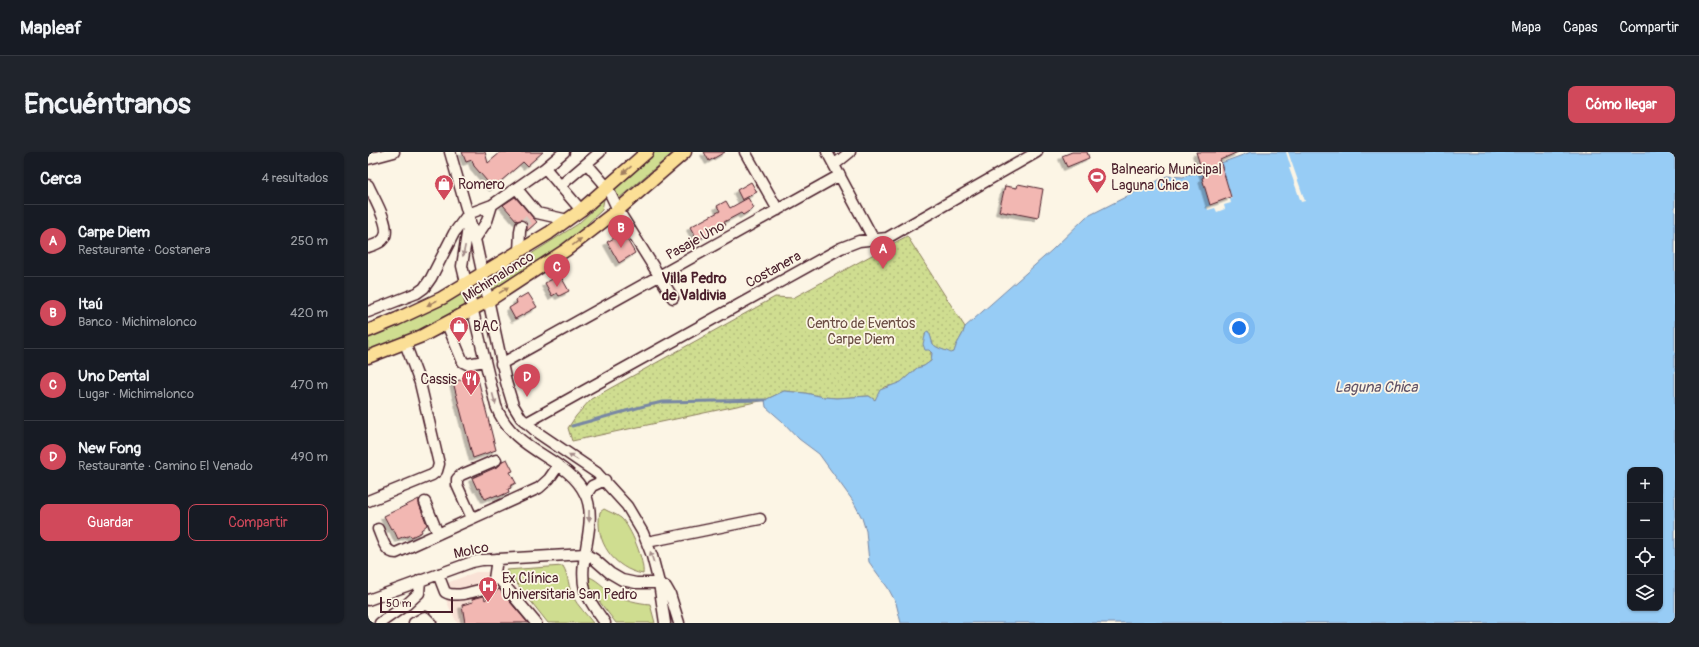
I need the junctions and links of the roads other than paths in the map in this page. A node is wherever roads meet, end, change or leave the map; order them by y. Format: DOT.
graph roads {
  1 [pos="394,152"];
  2 [pos="450,152"];
  3 [pos="564,152"];
  4 [pos="600,152"];
  5 [pos="647,152"];
  6 [pos="685,152"];
  7 [pos="745,152"];
  8 [pos="827,152"];
  9 [pos="850,152"];
  10 [pos="1038,152"];
  11 [pos="382,154"];
  12 [pos="368,159"];
  13 [pos="586,164"];
  14 [pos="834,165"];
  15 [pos="545,168"];
  16 [pos="840,175"];
  17 [pos="368,185"];
  18 [pos="560,186"];
  19 [pos="607,187"];
  20 [pos="517,189"];
  21 [pos="492,205"];
  22 [pos="581,210"];
  23 [pos="618,210"];
  24 [pos="778,210"];
  25 [pos="469,216"];
  26 [pos="568,220"];
  27 [pos="522,226"];
  28 [pos="476,239"];
  29 [pos="874,240"];
  30 [pos="368,247"];
  31 [pos="519,252"];
  32 [pos="482,274"];
  33 [pos="659,276"];
  34 [pos="466,284"];
  35 [pos="673,298"];
  36 [pos="488,301"];
  37 [pos="473,310"];
  38 [pos="368,312"];
  39 [pos="447,324"];
  40 [pos="368,331"];
  41 [pos="406,343"];
  42 [pos="368,357"];
  43 [pos="485,361"];
  44 [pos="502,364"];
  45 [pos="526,422"];
  46 [pos="496,460"];
  47 [pos="558,466"];
  48 [pos="605,480"];
  49 [pos="586,495"];
  50 [pos="368,501"];
  51 [pos="425,502"];
  52 [pos="472,518"];
  53 [pos="760,518"];
  54 [pos="378,529"];
  55 [pos="438,534"];
  56 [pos="647,542"];
  57 [pos="585,554"];
  58 [pos="497,559"];
  59 [pos="438,574"];
  60 [pos="496,574"];
  61 [pos="420,580"];
  62 [pos="659,583"];
  63 [pos="368,600"];
  64 [pos="380,623"];
  65 [pos="414,623"];
  66 [pos="431,623"];
  67 [pos="536,623"];
  68 [pos="606,623"];
  69 [pos="665,623"];
  70 [pos="679,623"];
  1 -- 11 [label="street"];
  2 -- 25 [label="street"];
  3 -- 15 [label="street"];
  4 -- 13 [label="street"];
  5 -- 19 [label="main road, Michimalonco, one-way"];
  6 -- 23 [label="main road, Michimalonco"];
  7 -- 24 [label="street"];
  8 -- 14 [label="street"];
  9 -- 14 [label="street"];
  10 -- 29 [label="street, Costanera"];
  11 -- 12 [label="street"];
  13 -- 18 [label="street"];
  13 -- 19 [label="street"];
  14 -- 16 [label="street"];
  15 -- 18 [label="street"];
  15 -- 20 [label="street"];
  16 -- 24 [label="street, Pasaje Uno"];
  16 -- 29 [label="street"];
  17 -- 30 [label="street"];
  18 -- 22 [label="street"];
  19 -- 22 [label="main road, Michimalonco"];
  19 -- 23 [label="street"];
  20 -- 21 [label="street"];
  20 -- 26 [label="street"];
  21 -- 25 [label="street"];
  21 -- 28 [label="street"];
  22 -- 26 [label="main road, Michimalonco"];
  23 -- 33 [label="street"];
  36 -- 23 [label="main road, Michimalonco, one-way"];
  24 -- 33 [label="street, Pasaje Uno"];
  25 -- 28 [label="street"];
  25 -- 34 [label="street, one-way"];
  25 -- 38 [label="street"];
  26 -- 31 [label="main road, Michimalonco"];
  27 -- 31 [label="street"];
  28 -- 32 [label="street"];
  29 -- 45 [label="street, Costanera"];
  31 -- 32 [label="main road, Michimalonco"];
  32 -- 34 [label="main road, Michimalonco"];
  32 -- 36 [label="street"];
  33 -- 35 [label="street"];
  33 -- 44 [label="street, Pasaje Uno"];
  34 -- 37 [label="street"];
  34 -- 40 [label="main road, Michimalonco, one-way"];
  36 -- 37 [label="main road, Michimalonco"];
  36 -- 44 [label="street"];
  37 -- 39 [label="main road, Michimalonco"];
  37 -- 43 [label="street"];
  39 -- 41 [label="main road, Michimalonco"];
  39 -- 43 [label="street"];
  41 -- 42 [label="main road, Michimalonco"];
  41 -- 50 [label="street"];
  43 -- 47 [label="street, one-way"];
  44 -- 45 [label="street"];
  48 -- 45 [label="street, one-way"];
  46 -- 52 [label="street"];
  47 -- 49 [label="street"];
  47 -- 52 [label="street"];
  48 -- 49 [label="street"];
  48 -- 56 [label="street"];
  49 -- 57 [label="street, one-way"];
  51 -- 55 [label="street"];
  52 -- 55 [label="street"];
  53 -- 56 [label="street"];
  54 -- 55 [label="street"];
  62 -- 56 [label="street, one-way"];
  57 -- 58 [label="street, Molco"];
  57 -- 62 [label="street"];
  57 -- 68 [label="street"];
  58 -- 59 [label="street, Molco"];
  58 -- 60 [label="street"];
  59 -- 60 [label="street"];
  59 -- 61 [label="street, Molco"];
  60 -- 67 [label="street"];
  61 -- 63 [label="street, Molco"];
  61 -- 64 [label="street"];
  62 -- 69 [label="street"];
  62 -- 70 [label="street"];
  65 -- 66 [label="street"];
}
